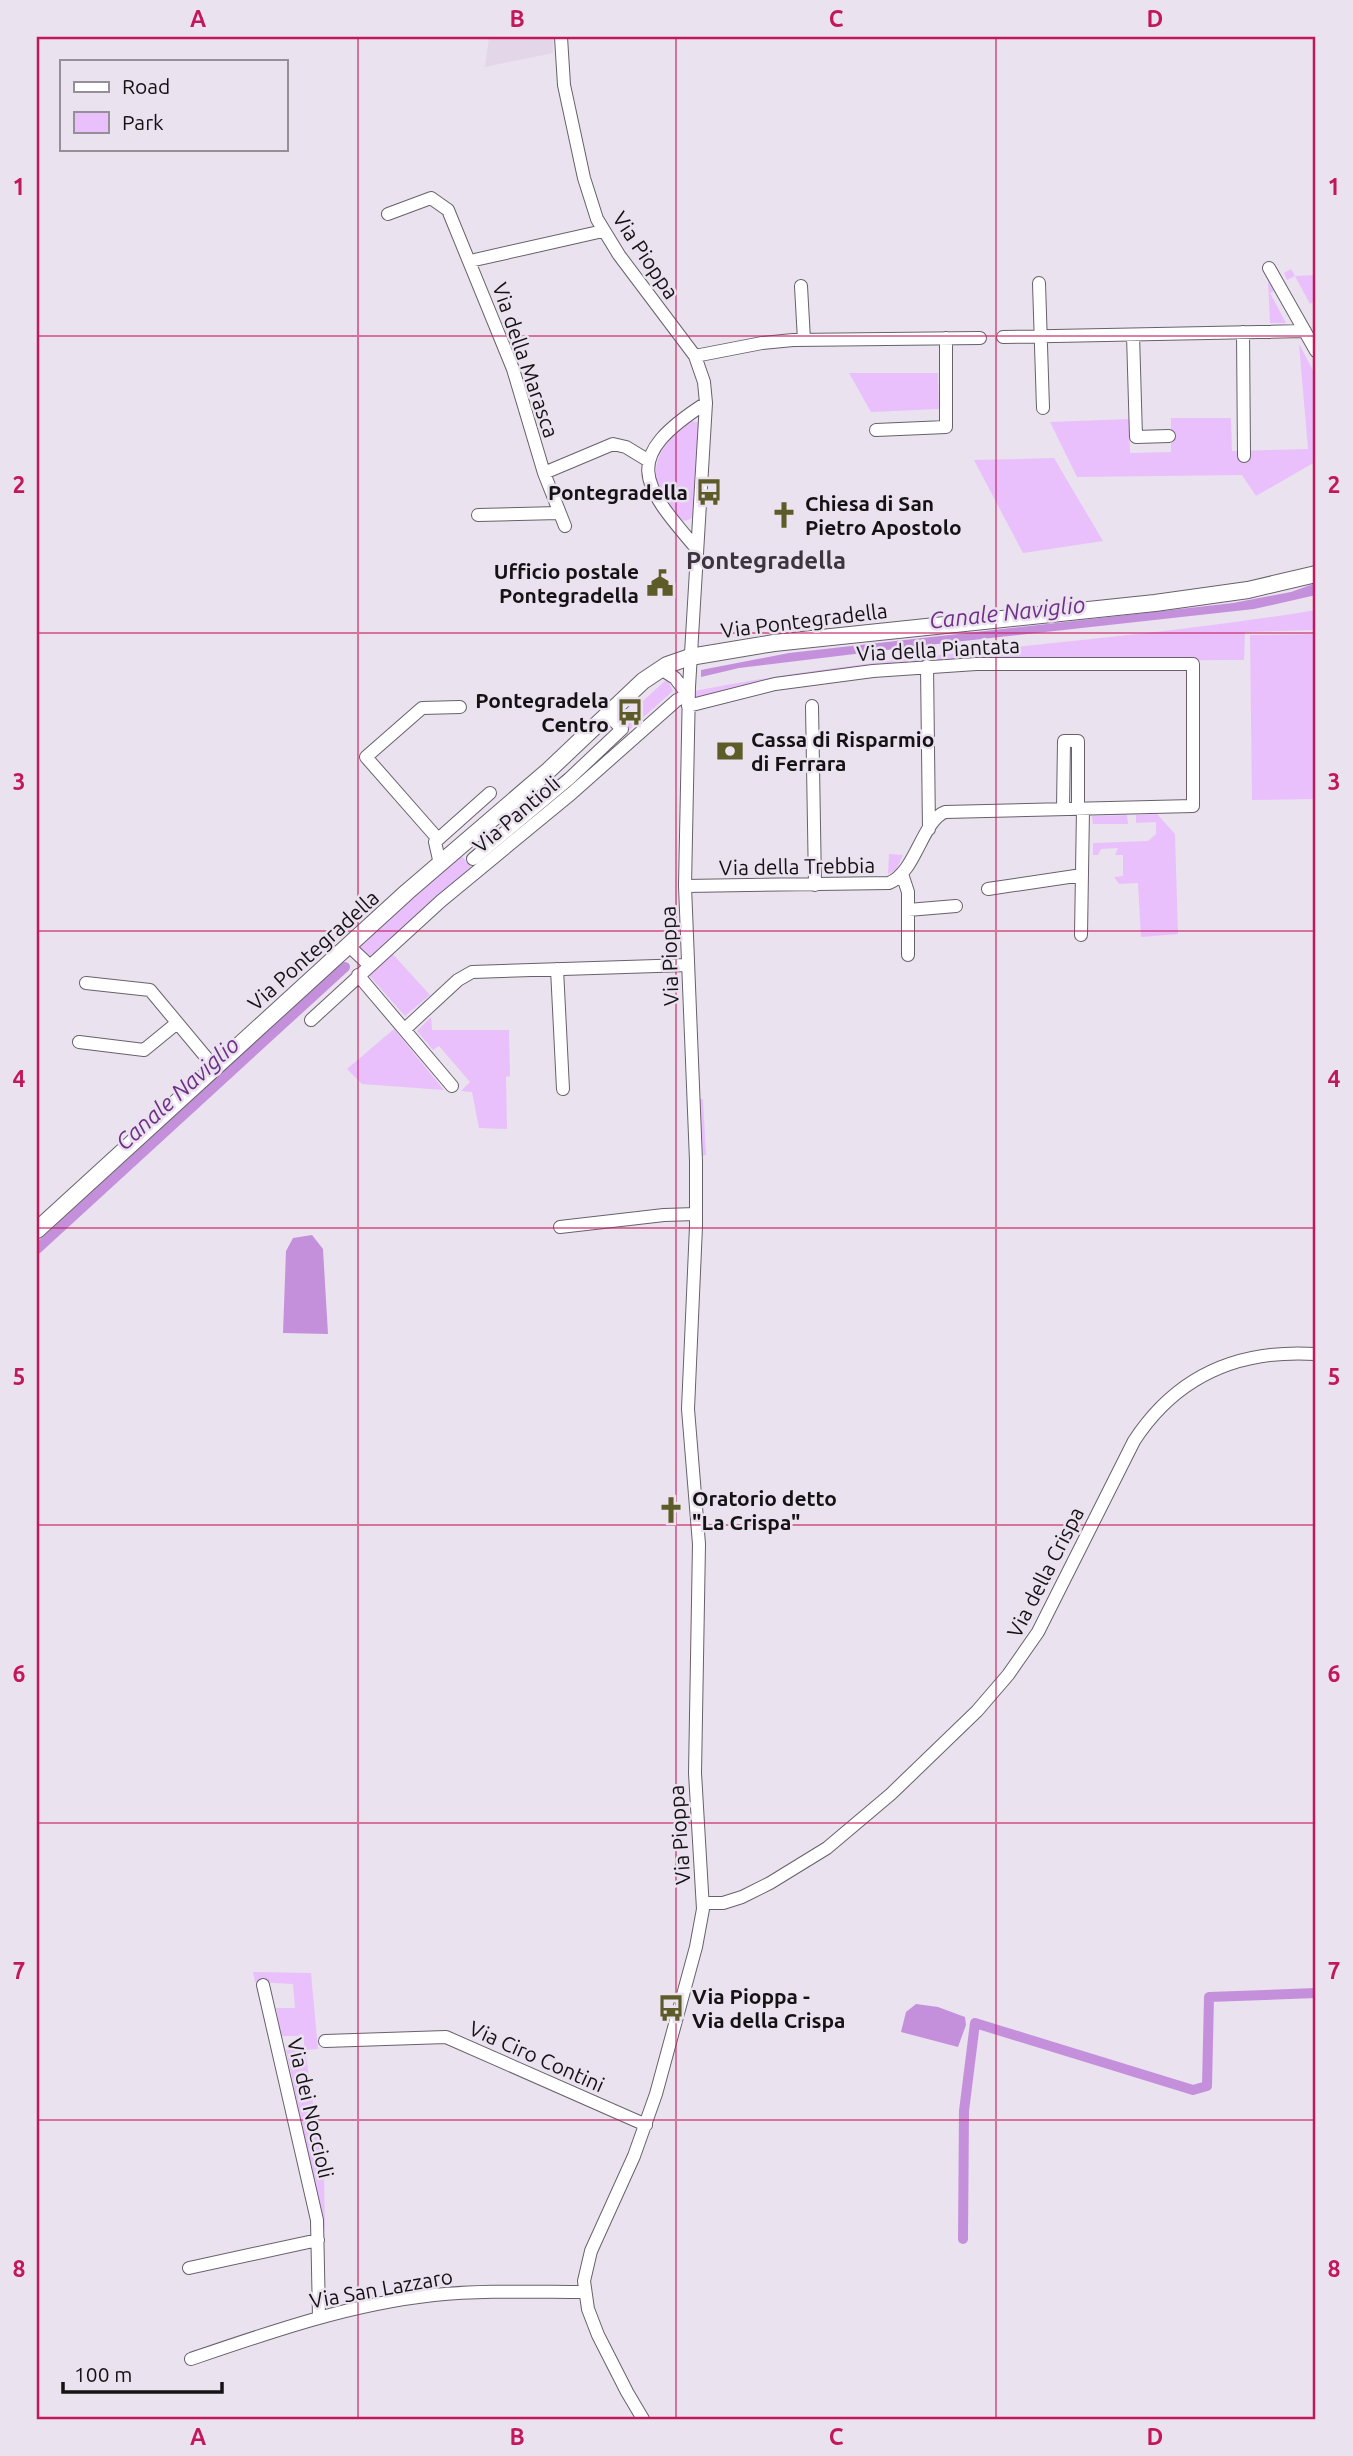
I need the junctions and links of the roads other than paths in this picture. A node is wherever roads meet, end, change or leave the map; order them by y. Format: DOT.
graph roads {
  1 [pos="561,37"];
  2 [pos="388,214"];
  3 [pos="603,230"];
  4 [pos="470,261"];
  5 [pos="1269,268"];
  6 [pos="1039,283"];
  7 [pos="801,286"];
  8 [pos="1305,331"];
  9 [pos="1243,332"];
  10 [pos="1133,335"];
  11 [pos="1041,337"];
  12 [pos="946,338"];
  13 [pos="980,338"];
  14 [pos="1003,338"];
  15 [pos="804,340"];
  16 [pos="1316,351"];
  17 [pos="695,356"];
  18 [pos="706,403"];
  19 [pos="1043,408"];
  20 [pos="876,430"];
  21 [pos="1169,436"];
  22 [pos="1244,456"];
  23 [pos="649,461"];
  24 [pos="544,473"];
  25 [pos="559,513"];
  26 [pos="478,515"];
  27 [pos="565,526"];
  28 [pos="697,549"];
  29 [pos="1316,574"];
  30 [pos="685,658"];
  31 [pos="928,666"];
  32 [pos="661,669"];
  33 [pos="688,701"];
  34 [pos="812,706"];
  35 [pos="460,708"];
  36 [pos="607,715"];
  37 [pos="490,793"];
  38 [pos="1194,806"];
  39 [pos="1063,809"];
  40 [pos="1080,809"];
  41 [pos="929,829"];
  42 [pos="438,839"];
  43 [pos="461,846"];
  44 [pos="440,864"];
  45 [pos="477,864"];
  46 [pos="902,874"];
  47 [pos="1082,875"];
  48 [pos="815,885"];
  49 [pos="685,886"];
  50 [pos="988,889"];
  51 [pos="956,906"];
  52 [pos="908,910"];
  53 [pos="1081,935"];
  54 [pos="349,946"];
  55 [pos="908,955"];
  56 [pos="369,965"];
  57 [pos="688,965"];
  58 [pos="558,969"];
  59 [pos="358,975"];
  60 [pos="86,983"];
  61 [pos="311,1020"];
  62 [pos="177,1023"];
  63 [pos="405,1029"];
  64 [pos="79,1042"];
  65 [pos="215,1068"];
  66 [pos="452,1086"];
  67 [pos="563,1089"];
  68 [pos="696,1214"];
  69 [pos="561,1227"];
  70 [pos="37,1230"];
  71 [pos="1316,1354"];
  72 [pos="703,1903"];
  73 [pos="263,1985"];
  74 [pos="325,2041"];
  75 [pos="646,2125"];
  76 [pos="318,2240"];
  77 [pos="189,2268"];
  78 [pos="585,2292"];
  79 [pos="319,2317"];
  80 [pos="191,2359"];
  81 [pos="643,2419"];
  1 -- 3 [label="street, Via Pioppa"];
  2 -- 4 [label="street, Via della Marasca"];
  3 -- 4 [label="street"];
  3 -- 17 [label="street, Via Pioppa"];
  4 -- 24 [label="street, Via della Marasca"];
  5 -- 8 [label="street"];
  6 -- 11 [label="street"];
  7 -- 15 [label="street"];
  8 -- 9 [label="street"];
  8 -- 16 [label="street"];
  9 -- 10 [label="street"];
  9 -- 22 [label="street"];
  10 -- 11 [label="street"];
  10 -- 21 [label="street"];
  11 -- 14 [label="street"];
  11 -- 19 [label="street"];
  12 -- 13 [label="street"];
  12 -- 15 [label="street"];
  12 -- 20 [label="street"];
  15 -- 17 [label="street"];
  17 -- 18 [label="street, Via Pioppa"];
  18 -- 23 [label="street"];
  18 -- 28 [label="street, Via Pioppa"];
  23 -- 24 [label="street, Via della Marasca"];
  23 -- 28 [label="street"];
  24 -- 25 [label="street, Via della Marasca"];
  25 -- 26 [label="street"];
  25 -- 27 [label="street, Via della Marasca"];
  28 -- 30 [label="street, Via Pioppa"];
  29 -- 30 [label="street, Via Pontegradella"];
  30 -- 32 [label="street, Via Pontegradella"];
  30 -- 33 [label="street, Via Pioppa"];
  31 -- 33 [label="street, Via della Piantata"];
  31 -- 38 [label="street, Via della Piantata"];
  31 -- 41 [label="street"];
  32 -- 33 [label="street"];
  32 -- 36 [label="street, Via Pontegradella"];
  33 -- 45 [label="street, Via Pantioli"];
  33 -- 49 [label="street, Via Pioppa"];
  34 -- 48 [label="street"];
  35 -- 42 [label="street"];
  36 -- 43 [label="street, Via Pontegradella"];
  36 -- 45 [label="street"];
  37 -- 42 [label="street"];
  38 -- 40 [label="street, Via della Trebbia"];
  39 -- 40 [label="street, Via della Trebbia"];
  39 -- 40 [label="street"];
  39 -- 41 [label="street, Via della Trebbia"];
  40 -- 47 [label="street"];
  41 -- 46 [label="street, Via della Trebbia"];
  42 -- 44 [label="street"];
  43 -- 44 [label="street, Via Pontegradella"];
  43 -- 45 [label="street"];
  44 -- 54 [label="street, Via Pontegradella"];
  45 -- 56 [label="street, Via Pantioli"];
  46 -- 48 [label="street, Via della Trebbia"];
  46 -- 52 [label="street"];
  47 -- 50 [label="street"];
  47 -- 53 [label="street"];
  48 -- 49 [label="street, Via della Trebbia"];
  49 -- 57 [label="street, Via Pioppa"];
  51 -- 52 [label="street"];
  52 -- 55 [label="street"];
  54 -- 56 [label="street"];
  54 -- 65 [label="street, Via Pontegradella"];
  56 -- 59 [label="street, Via Pantioli"];
  57 -- 58 [label="street"];
  57 -- 68 [label="street, Via Pioppa"];
  58 -- 63 [label="street"];
  58 -- 67 [label="street"];
  59 -- 61 [label="street, Via Pantioli"];
  59 -- 63 [label="street"];
  60 -- 62 [label="street"];
  62 -- 64 [label="street"];
  62 -- 65 [label="street"];
  63 -- 66 [label="street"];
  65 -- 70 [label="street, Via Pontegradella"];
  68 -- 69 [label="street"];
  68 -- 72 [label="street, Via Pioppa"];
  71 -- 72 [label="street, Via della Crispa"];
  72 -- 75 [label="street, Via Pioppa"];
  73 -- 76 [label="street, Via dei Noccioli"];
  74 -- 75 [label="street, Via Ciro Contini"];
  75 -- 78 [label="street, Via Pioppa"];
  76 -- 77 [label="street"];
  76 -- 79 [label="street, Via dei Noccioli"];
  78 -- 79 [label="street, Via San Lazzaro"];
  78 -- 81 [label="street, Via Pioppa"];
  79 -- 80 [label="street, Via San Lazzaro"];
}
